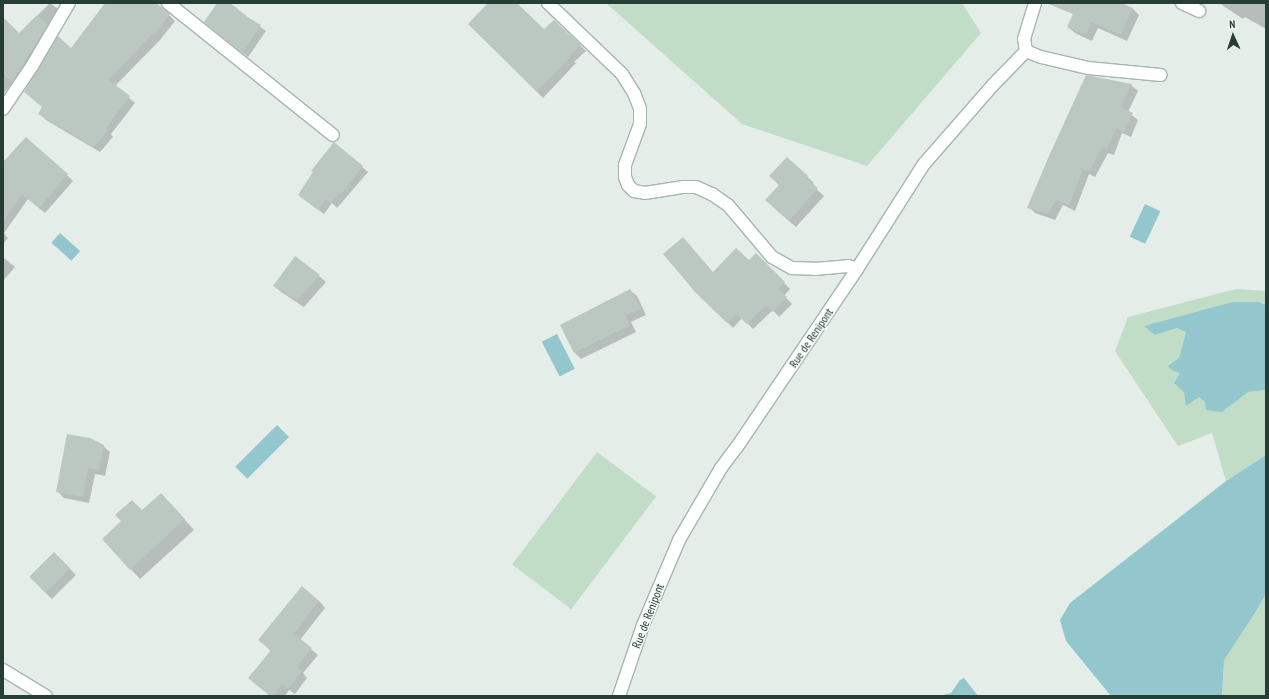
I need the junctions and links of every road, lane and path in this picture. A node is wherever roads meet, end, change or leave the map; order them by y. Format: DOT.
graph roads {
  1 [pos="69,3"];
  2 [pos="168,3"];
  3 [pos="548,3"];
  4 [pos="1035,3"];
  5 [pos="1182,3"];
  6 [pos="1199,11"];
  7 [pos="1026,51"];
  8 [pos="1161,75"];
  9 [pos="3,109"];
  10 [pos="333,135"];
  11 [pos="857,269"];
  12 [pos="3,670"];
  13 [pos="46,696"];
  14 [pos="619,696"];
  1 -- 9 [label="street"];
  2 -- 10 [label="street"];
  3 -- 11 [label="street"];
  4 -- 7 [label="street"];
  5 -- 6 [label="street"];
  7 -- 8 [label="street"];
  7 -- 11 [label="street, Rue de Renipont"];
  11 -- 14 [label="street, Rue de Renipont"];
  12 -- 13 [label="street"];
}
